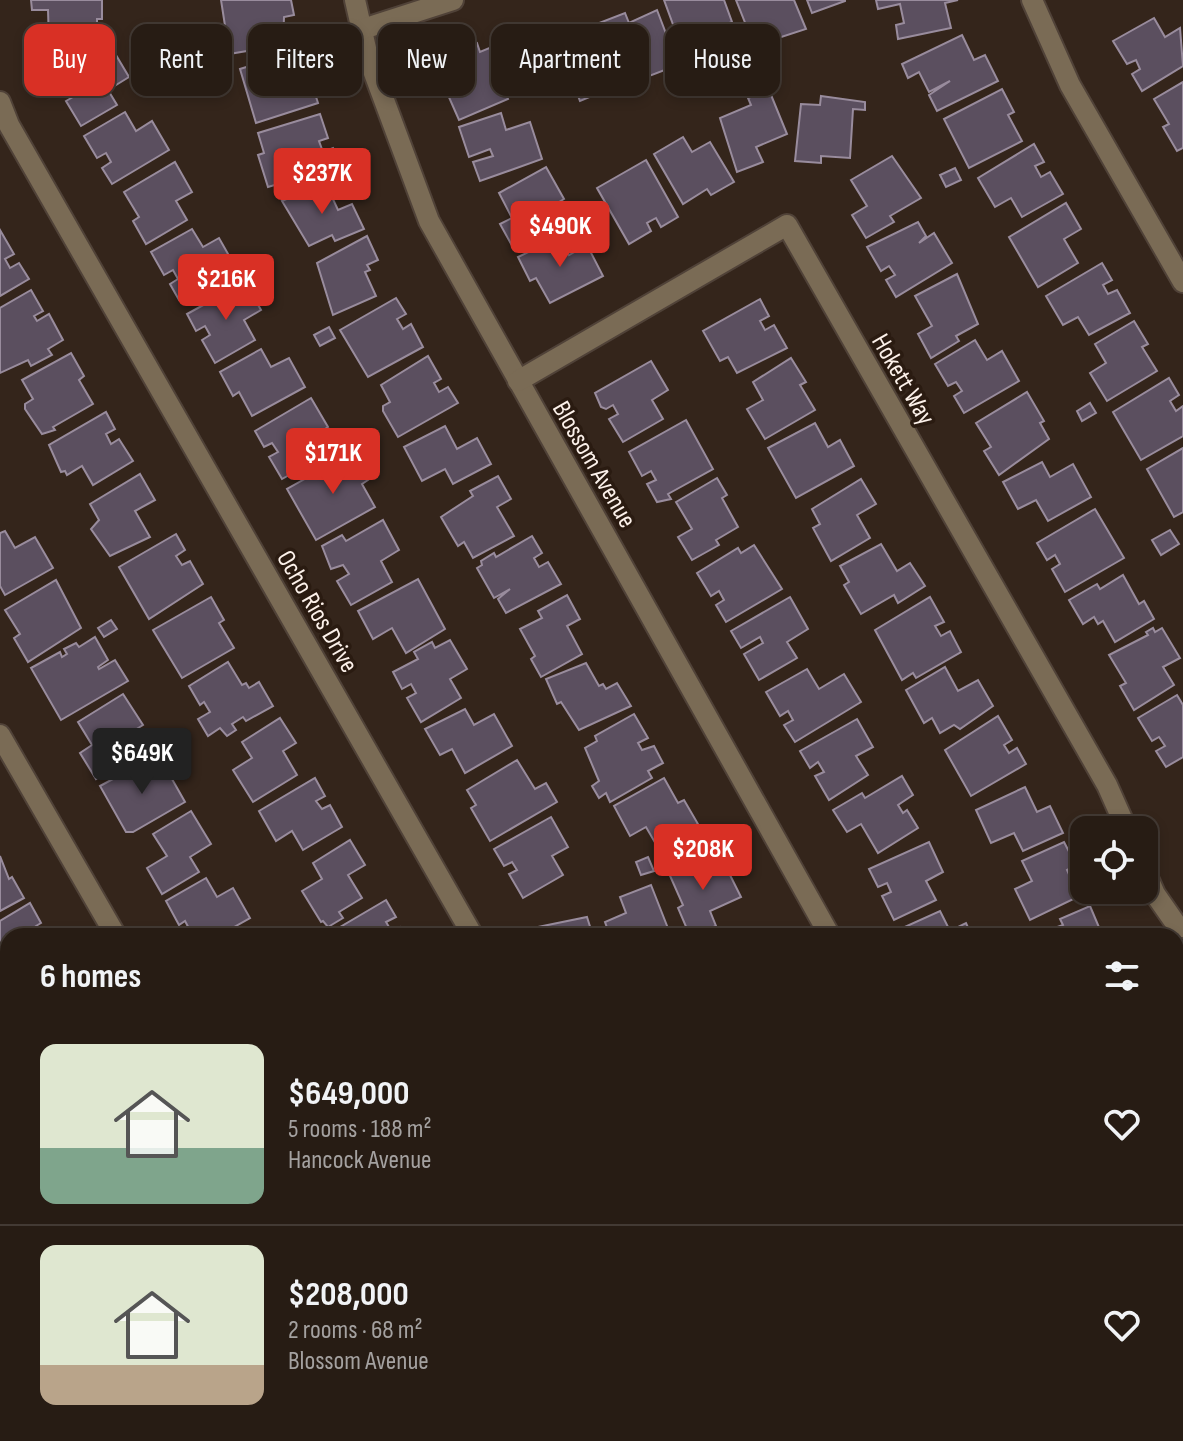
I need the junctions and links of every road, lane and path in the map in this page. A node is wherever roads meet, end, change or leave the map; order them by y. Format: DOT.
graph roads {
  1 [pos="355,0"];
  2 [pos="453,0"];
  3 [pos="1032,0"];
  4 [pos="359,24"];
  5 [pos="362,29"];
  6 [pos="362,36"];
  7 [pos="0,102"];
  8 [pos="1183,282"];
  9 [pos="518,381"];
  10 [pos="0,735"];
  11 [pos="1121,816"];
  12 [pos="1158,898"];
  13 [pos="1183,927"];
  14 [pos="111,928"];
  15 [pos="468,928"];
  16 [pos="826,928"];
  1 -- 4 [label="street, Blossom Avenue"];
  2 -- 5 [label="street"];
  3 -- 8 [label="street"];
  6 -- 9 [label="street, Blossom Avenue"];
  7 -- 15 [label="street, Ocho Rios Drive"];
  9 -- 11 [label="street, Hokett Way"];
  9 -- 16 [label="street, Blossom Avenue"];
  10 -- 14 [label="street"];
  12 -- 13 [label="street"];
}
